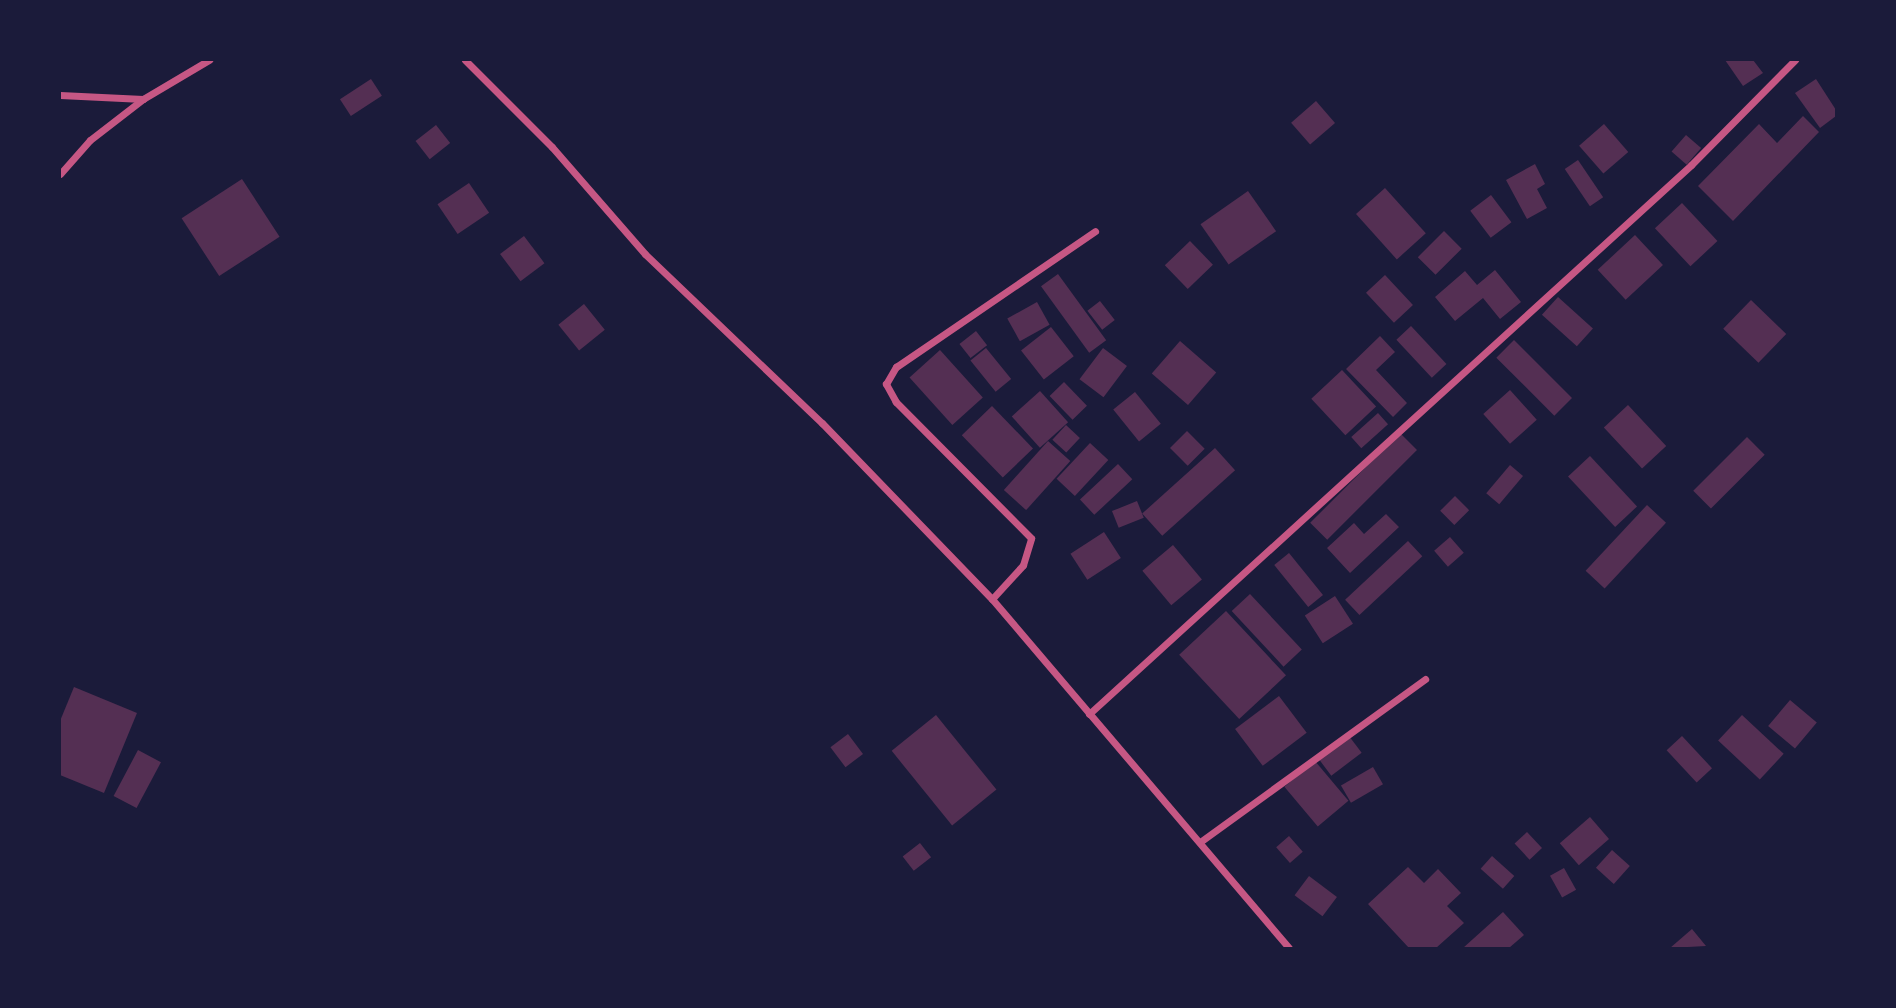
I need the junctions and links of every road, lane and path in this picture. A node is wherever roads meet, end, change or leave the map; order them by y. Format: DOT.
graph roads {
  1 [pos="209,60"];
  2 [pos="465,60"];
  3 [pos="1795,60"];
  4 [pos="60,95"];
  5 [pos="143,99"];
  6 [pos="60,174"];
  7 [pos="1095,231"];
  8 [pos="992,599"];
  9 [pos="1425,679"];
  10 [pos="1089,714"];
  11 [pos="1200,842"];
  12 [pos="1289,948"];
  1 -- 5 [label="street"];
  2 -- 8 [label="street"];
  3 -- 10 [label="street"];
  4 -- 5 [label="street"];
  5 -- 6 [label="street"];
  7 -- 8 [label="street"];
  8 -- 10 [label="street"];
  9 -- 11 [label="street"];
  10 -- 11 [label="street"];
  11 -- 12 [label="street"];
}
